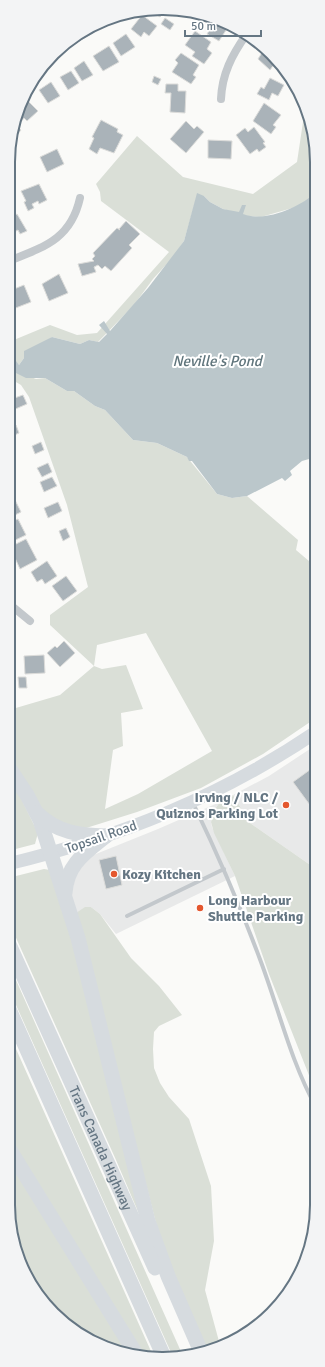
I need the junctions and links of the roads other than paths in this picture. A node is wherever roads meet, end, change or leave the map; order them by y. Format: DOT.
graph roads {
  1 [pos="243,39"];
  2 [pos="221,99"];
  3 [pos="80,198"];
  4 [pos="15,258"];
  5 [pos="15,607"];
  6 [pos="30,621"];
  7 [pos="310,736"];
  8 [pos="15,776"];
  9 [pos="193,803"];
  10 [pos="37,813"];
  11 [pos="106,836"];
  12 [pos="51,853"];
  13 [pos="15,862"];
  14 [pos="224,869"];
  15 [pos="65,894"];
  16 [pos="127,916"];
  17 [pos="15,958"];
  18 [pos="15,1023"];
  19 [pos="310,1096"];
  20 [pos="15,1159"];
  21 [pos="199,1347"];
  22 [pos="133,1349"];
  23 [pos="191,1349"];
  24 [pos="162,1352"];
  1 -- 2 [label="street"];
  3 -- 4 [label="street"];
  5 -- 6 [label="street"];
  7 -- 9 [label="main road, Topsail Road"];
  8 -- 10 [label="highway"];
  9 -- 11 [label="main road, Topsail Road"];
  9 -- 14 [label="lane"];
  10 -- 11 [label="highway"];
  10 -- 12 [label="highway"];
  11 -- 12 [label="main road, Topsail Road"];
  11 -- 15 [label="highway"];
  12 -- 13 [label="main road, Topsail Road"];
  12 -- 15 [label="highway"];
  14 -- 16 [label="lane"];
  14 -- 19 [label="lane"];
  15 -- 21 [label="highway"];
  17 -- 23 [label="highway, Trans Canada Highway"];
  18 -- 24 [label="highway, Trans Canada Highway"];
  20 -- 22 [label="highway"];
}
